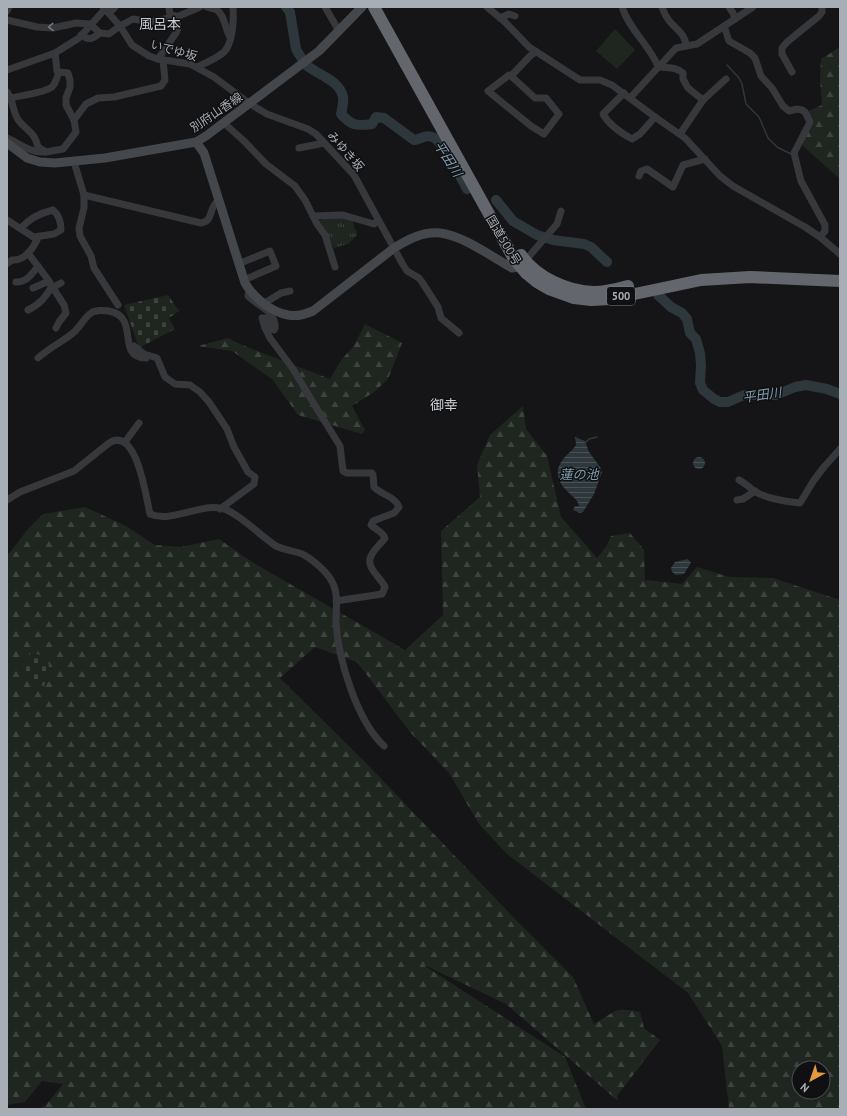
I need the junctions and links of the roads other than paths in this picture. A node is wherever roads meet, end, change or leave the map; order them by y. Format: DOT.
graph roads {
  1 [pos="9,7"];
  2 [pos="115,7"];
  3 [pos="169,7"];
  4 [pos="200,7"];
  5 [pos="207,7"];
  6 [pos="233,7"];
  7 [pos="325,7"];
  8 [pos="362,7"];
  9 [pos="374,7"];
  10 [pos="382,7"];
  11 [pos="487,7"];
  12 [pos="622,7"];
  13 [pos="662,7"];
  14 [pos="729,7"];
  15 [pos="753,7"];
  16 [pos="822,7"];
  17 [pos="105,10"];
  18 [pos="7,11"];
  19 [pos="176,16"];
  20 [pos="515,16"];
  21 [pos="500,18"];
  22 [pos="735,19"];
  23 [pos="7,20"];
  24 [pos="90,24"];
  25 [pos="120,26"];
  26 [pos="724,26"];
  27 [pos="338,31"];
  28 [pos="100,33"];
  29 [pos="81,35"];
  30 [pos="230,37"];
  31 [pos="686,45"];
  32 [pos="536,52"];
  33 [pos="55,53"];
  34 [pos="161,60"];
  35 [pos="659,66"];
  36 [pos="197,67"];
  37 [pos="7,70"];
  38 [pos="59,72"];
  39 [pos="792,72"];
  40 [pos="511,76"];
  41 [pos="726,80"];
  42 [pos="624,93"];
  43 [pos="9,94"];
  44 [pos="630,98"];
  45 [pos="703,100"];
  46 [pos="250,104"];
  47 [pos="655,118"];
  48 [pos="74,120"];
  49 [pos="224,123"];
  50 [pos="680,134"];
  51 [pos="7,138"];
  52 [pos="196,142"];
  53 [pos="7,143"];
  54 [pos="324,143"];
  55 [pos="299,148"];
  56 [pos="46,152"];
  57 [pos="705,159"];
  58 [pos="74,162"];
  59 [pos="639,176"];
  60 [pos="84,195"];
  61 [pos="218,201"];
  62 [pos="560,211"];
  63 [pos="312,216"];
  64 [pos="7,220"];
  65 [pos="378,220"];
  66 [pos="21,228"];
  67 [pos="34,237"];
  68 [pos="820,237"];
  69 [pos="394,248"];
  70 [pos="28,252"];
  71 [pos="840,254"];
  72 [pos="8,263"];
  73 [pos="238,264"];
  74 [pos="38,266"];
  75 [pos="519,266"];
  76 [pos="335,267"];
  77 [pos="840,275"];
  78 [pos="244,280"];
  79 [pos="840,281"];
  80 [pos="16,282"];
  81 [pos="61,283"];
  82 [pos="51,285"];
  83 [pos="33,288"];
  84 [pos="248,289"];
  85 [pos="290,291"];
  86 [pos="263,304"];
  87 [pos="118,305"];
  88 [pos="28,310"];
  89 [pos="56,328"];
  90 [pos="459,333"];
  91 [pos="134,346"];
  92 [pos="150,356"];
  93 [pos="38,358"];
  94 [pos="139,423"];
  95 [pos="125,442"];
  96 [pos="840,450"];
  97 [pos="739,480"];
  98 [pos="755,491"];
  99 [pos="7,500"];
  100 [pos="737,500"];
  101 [pos="220,509"];
  102 [pos="336,601"];
  103 [pos="384,746"];
  1 -- 18 [label="street"];
  2 -- 17 [label="street"];
  3 -- 19 [label="street"];
  4 -- 19 [label="street"];
  5 -- 30 [label="street"];
  6 -- 30 [label="street"];
  7 -- 27 [label="street"];
  8 -- 27 [label="street, 別府山香線"];
  9 -- 75 [label="highway, 国道500号 / 500"];
  10 -- 75 [label="highway, 国道500号 / 500"];
  11 -- 21 [label="street"];
  12 -- 35 [label="street"];
  13 -- 31 [label="street"];
  14 -- 22 [label="street"];
  15 -- 22 [label="street"];
  16 -- 39 [label="street"];
  17 -- 24 [label="street"];
  17 -- 25 [label="street, いでゆ坂"];
  19 -- 25 [label="street"];
  19 -- 34 [label="street"];
  20 -- 21 [label="street"];
  21 -- 32 [label="street"];
  22 -- 26 [label="street"];
  24 -- 23 [label="street, one-way"];
  24 -- 28 [label="street"];
  24 -- 29 [label="street"];
  25 -- 28 [label="street"];
  25 -- 34 [label="street, いでゆ坂"];
  26 -- 31 [label="street"];
  26 -- 68 [label="street"];
  27 -- 46 [label="street, 別府山香線"];
  28 -- 29 [label="street"];
  29 -- 33 [label="street"];
  30 -- 36 [label="street"];
  31 -- 35 [label="street"];
  32 -- 40 [label="street"];
  32 -- 42 [label="street"];
  33 -- 37 [label="street"];
  33 -- 38 [label="street"];
  34 -- 36 [label="street, いでゆ坂"];
  34 -- 48 [label="street"];
  35 -- 44 [label="street"];
  35 -- 45 [label="street"];
  36 -- 46 [label="street, いでゆ坂"];
  38 -- 43 [label="street"];
  38 -- 48 [label="street"];
  40 -- 40 [label="street"];
  41 -- 45 [label="street"];
  42 -- 44 [label="street"];
  42 -- 47 [label="street"];
  43 -- 56 [label="street"];
  44 -- 47 [label="street"];
  45 -- 50 [label="street"];
  46 -- 49 [label="street, 別府山香線"];
  46 -- 54 [label="street, みゆき坂"];
  47 -- 50 [label="street"];
  48 -- 56 [label="street"];
  49 -- 52 [label="street, 別府山香線"];
  49 -- 63 [label="street"];
  50 -- 57 [label="street"];
  51 -- 56 [label="street"];
  52 -- 58 [label="street, 別府山香線"];
  52 -- 61 [label="street"];
  53 -- 58 [label="street, 別府山香線"];
  54 -- 55 [label="street"];
  54 -- 65 [label="street, みゆき坂"];
  57 -- 59 [label="street"];
  57 -- 68 [label="street"];
  58 -- 60 [label="street"];
  60 -- 61 [label="street"];
  60 -- 87 [label="street"];
  61 -- 73 [label="street"];
  62 -- 75 [label="street"];
  63 -- 65 [label="street"];
  63 -- 76 [label="street"];
  64 -- 66 [label="street"];
  65 -- 69 [label="street, みゆき坂"];
  66 -- 67 [label="street"];
  66 -- 67 [label="street"];
  67 -- 70 [label="street"];
  68 -- 71 [label="street"];
  69 -- 75 [label="street"];
  69 -- 86 [label="street"];
  69 -- 90 [label="street, みゆき坂"];
  70 -- 72 [label="street"];
  70 -- 74 [label="street"];
  73 -- 78 [label="street"];
  73 -- 78 [label="street"];
  74 -- 80 [label="street"];
  74 -- 82 [label="street"];
  75 -- 77 [label="highway, 国道500号 / 500"];
  75 -- 79 [label="highway, 国道500号 / 500"];
  78 -- 84 [label="street"];
  81 -- 82 [label="street"];
  82 -- 83 [label="street"];
  82 -- 88 [label="street"];
  82 -- 89 [label="street"];
  84 -- 86 [label="street"];
  84 -- 102 [label="street"];
  85 -- 86 [label="street"];
  91 -- 92 [label="street"];
  92 -- 93 [label="street"];
  92 -- 101 [label="street"];
  94 -- 95 [label="street"];
  95 -- 99 [label="street"];
  95 -- 101 [label="street"];
  96 -- 98 [label="street"];
  97 -- 98 [label="street"];
  98 -- 100 [label="street"];
  101 -- 102 [label="street"];
  102 -- 103 [label="street"];
}
